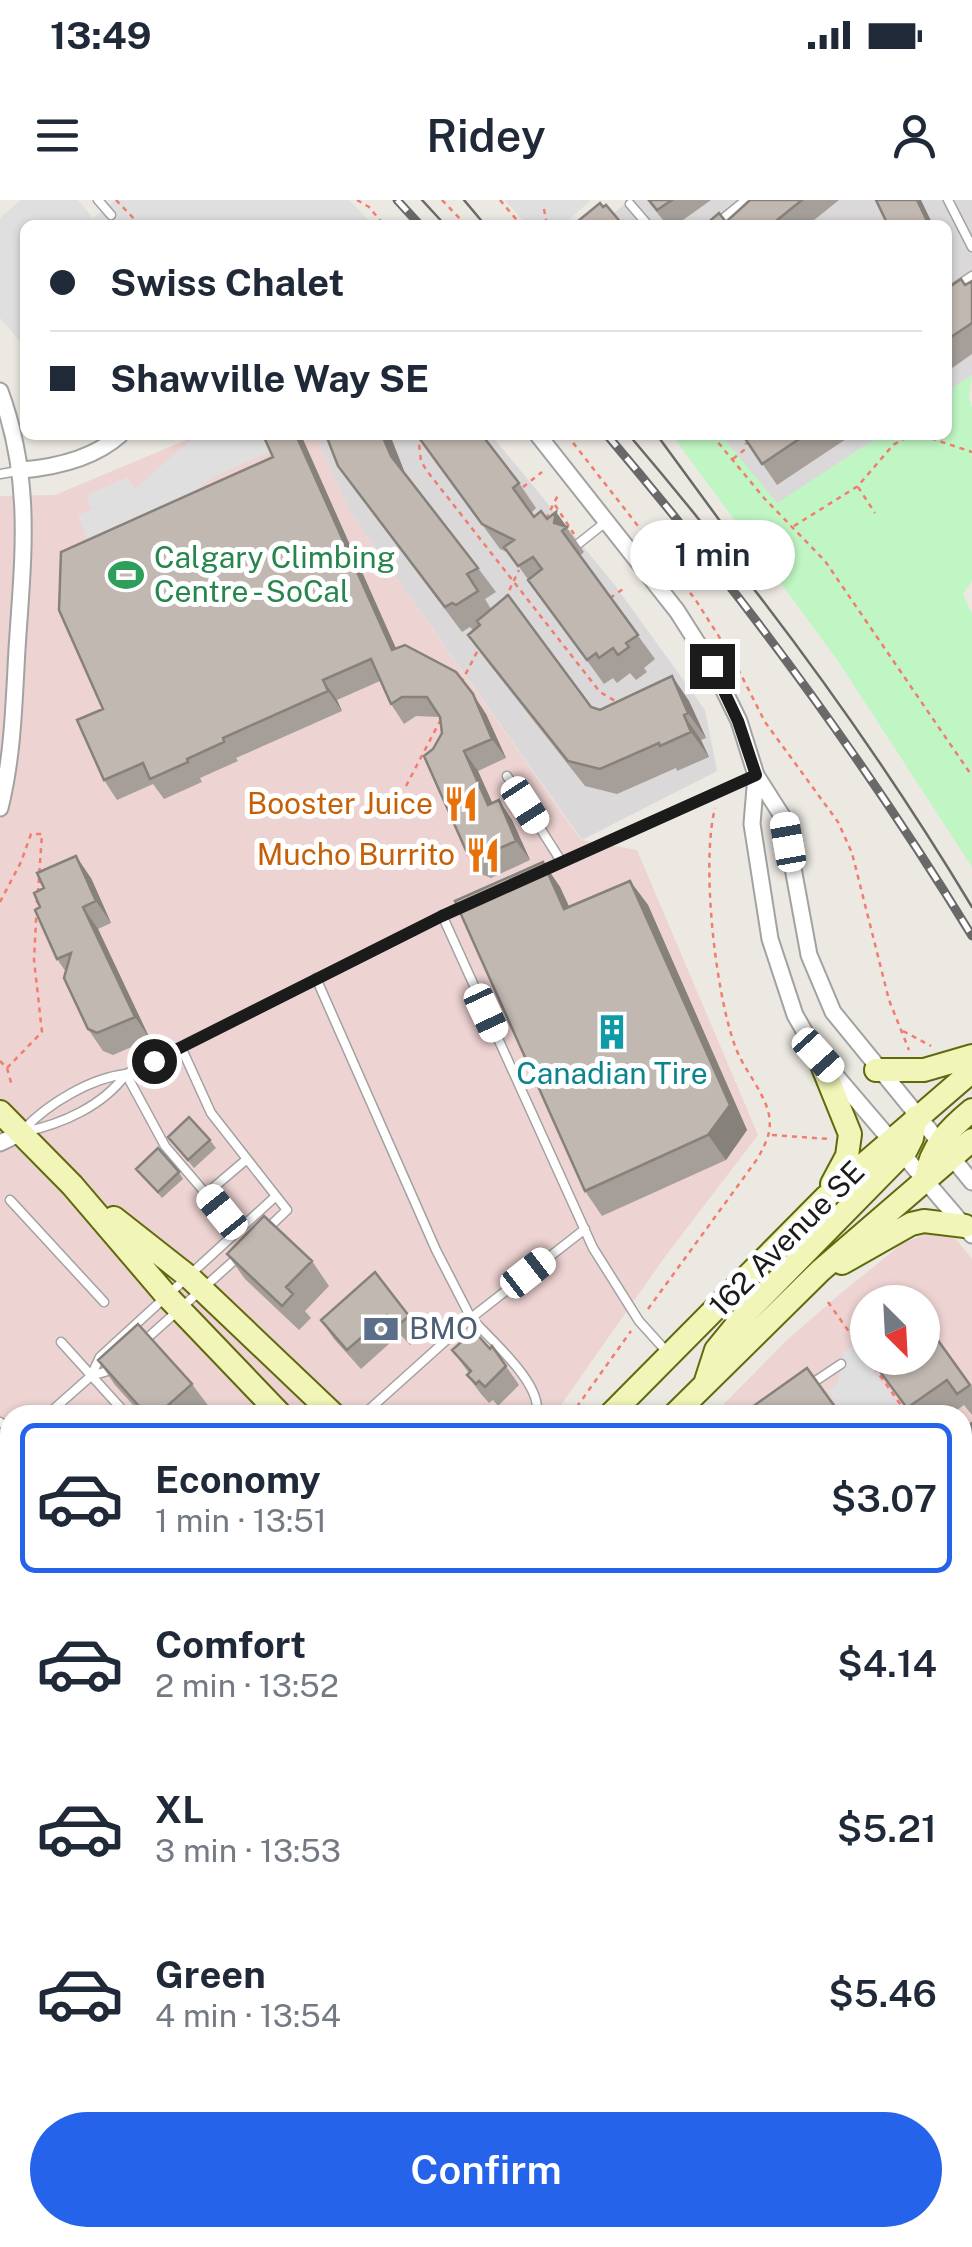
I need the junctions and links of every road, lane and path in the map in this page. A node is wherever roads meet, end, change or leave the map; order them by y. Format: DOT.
graph roads {
  1 [pos="98,200"];
  2 [pos="116,200"];
  3 [pos="358,200"];
  4 [pos="442,200"];
  5 [pos="500,200"];
  6 [pos="746,200"];
  7 [pos="948,200"];
  8 [pos="630,204"];
  9 [pos="544,209"];
  10 [pos="111,215"];
  11 [pos="378,218"];
  12 [pos="135,220"];
  13 [pos="375,220"];
  14 [pos="461,220"];
  15 [pos="517,220"];
  16 [pos="546,220"];
  17 [pos="644,220"];
  18 [pos="721,220"];
  19 [pos="972,247"];
  20 [pos="0,391"];
  21 [pos="111,440"];
  22 [pos="419,440"];
  23 [pos="542,440"];
  24 [pos="571,440"];
  25 [pos="716,440"];
  26 [pos="902,440"];
  27 [pos="936,440"];
  28 [pos="747,442"];
  29 [pos="972,452"];
  30 [pos="732,460"];
  31 [pos="22,470"];
  32 [pos="542,472"];
  33 [pos="0,474"];
  34 [pos="858,486"];
  35 [pos="521,488"];
  36 [pos="559,493"];
  37 [pos="554,504"];
  38 [pos="875,512"];
  39 [pos="549,513"];
  40 [pos="607,520"];
  41 [pos="793,527"];
  42 [pos="540,532"];
  43 [pos="578,544"];
  44 [pos="523,564"];
  45 [pos="514,580"];
  46 [pos="623,589"];
  47 [pos="610,598"];
  48 [pos="500,608"];
  49 [pos="478,651"];
  50 [pos="457,690"];
  51 [pos="618,702"];
  52 [pos="440,722"];
  53 [pos="756,775"];
  54 [pos="507,776"];
  55 [pos="972,776"];
  56 [pos="406,786"];
  57 [pos="720,790"];
  58 [pos="0,808"];
  59 [pos="562,862"];
  60 [pos="527,877"];
  61 [pos="476,900"];
  62 [pos="0,902"];
  63 [pos="442,916"];
  64 [pos="316,978"];
  65 [pos="902,1030"];
  66 [pos="181,1048"];
  67 [pos="941,1052"];
  68 [pos="818,1055"];
  69 [pos="911,1055"];
  70 [pos="972,1056"];
  71 [pos="0,1061"];
  72 [pos="7,1068"];
  73 [pos="876,1070"];
  74 [pos="972,1070"];
  75 [pos="126,1074"];
  76 [pos="12,1086"];
  77 [pos="972,1110"];
  78 [pos="0,1112"];
  79 [pos="916,1117"];
  80 [pos="771,1134"];
  81 [pos="10,1138"];
  82 [pos="829,1139"];
  83 [pos="972,1140"];
  84 [pos="898,1145"];
  85 [pos="945,1151"];
  86 [pos="247,1159"];
  87 [pos="926,1178"];
  88 [pos="972,1182"];
  89 [pos="72,1185"];
  90 [pos="207,1193"];
  91 [pos="276,1196"];
  92 [pos="826,1196"];
  93 [pos="10,1200"];
  94 [pos="585,1229"];
  95 [pos="968,1230"];
  96 [pos="238,1231"];
  97 [pos="260,1236"];
  98 [pos="246,1249"];
  99 [pos="820,1272"];
  100 [pos="196,1283"];
  101 [pos="104,1302"];
  102 [pos="173,1302"];
  103 [pos="828,1302"];
  104 [pos="470,1318"];
  105 [pos="639,1321"];
  106 [pos="62,1342"];
  107 [pos="138,1348"];
  108 [pos="670,1356"];
  109 [pos="125,1359"];
  110 [pos="841,1364"];
  111 [pos="91,1376"];
  112 [pos="705,1384"];
  113 [pos="796,1395"];
  114 [pos="58,1405"];
  115 [pos="117,1405"];
  116 [pos="271,1405"];
  117 [pos="324,1405"];
  118 [pos="374,1405"];
  119 [pos="539,1405"];
  120 [pos="577,1405"];
  121 [pos="620,1405"];
  122 [pos="684,1405"];
  123 [pos="901,1405"];
  1 -- 10 [label="lane"];
  2 -- 12 [label="path"];
  3 -- 11 [label="path"];
  4 -- 14 [label="path"];
  5 -- 15 [label="path"];
  6 -- 18 [label="lane"];
  7 -- 19 [label="lane"];
  8 -- 17 [label="lane"];
  9 -- 16 [label="path"];
  11 -- 13 [label="path"];
  20 -- 31 [label="street"];
  21 -- 31 [label="street"];
  22 -- 45 [label="path"];
  23 -- 40 [label="street"];
  24 -- 65 [label="path"];
  25 -- 30 [label="path"];
  26 -- 34 [label="path"];
  27 -- 29 [label="path"];
  28 -- 30 [label="path"];
  30 -- 41 [label="path"];
  31 -- 33 [label="lane"];
  31 -- 58 [label="street"];
  32 -- 35 [label="path"];
  34 -- 38 [label="path"];
  34 -- 41 [label="path"];
  36 -- 37 [label="path"];
  37 -- 39 [label="path"];
  37 -- 39 [label="path"];
  39 -- 42 [label="path"];
  40 -- 43 [label="lane"];
  40 -- 53 [label="street"];
  41 -- 55 [label="path"];
  44 -- 45 [label="path"];
  45 -- 48 [label="path"];
  45 -- 51 [label="path"];
  46 -- 47 [label="path"];
  49 -- 50 [label="path"];
  52 -- 56 [label="path"];
  53 -- 57 [label="lane"];
  53 -- 68 [label="street"];
  53 -- 73 [label="street"];
  54 -- 59 [label="lane"];
  57 -- 59 [label="lane"];
  57 -- 80 [label="path"];
  59 -- 60 [label="lane"];
  61 -- 63 [label="lane"];
  62 -- 72 [label="path"];
  63 -- 64 [label="lane"];
  63 -- 94 [label="lane"];
  64 -- 66 [label="lane"];
  64 -- 104 [label="lane"];
  65 -- 67 [label="path"];
  65 -- 69 [label="path"];
  66 -- 75 [label="lane"];
  66 -- 86 [label="lane"];
  68 -- 84 [label="street"];
  68 -- 92 [label="main road"];
  70 -- 73 [label="main road"];
  71 -- 72 [label="path"];
  72 -- 76 [label="path"];
  73 -- 79 [label="street"];
  74 -- 79 [label="main road"];
  75 -- 81 [label="lane"];
  75 -- 81 [label="lane"];
  75 -- 90 [label="lane"];
  77 -- 85 [label="main road"];
  78 -- 81 [label="main road"];
  79 -- 84 [label="main road"];
  79 -- 85 [label="street"];
  80 -- 82 [label="path"];
  80 -- 105 [label="path"];
  81 -- 89 [label="main road"];
  83 -- 85 [label="main road"];
  84 -- 87 [label="street"];
  84 -- 92 [label="main road, 162 Avenue SE"];
  84 -- 112 [label="main road"];
  85 -- 87 [label="main road"];
  85 -- 88 [label="street"];
  86 -- 90 [label="lane"];
  86 -- 91 [label="lane"];
  87 -- 95 [label="street"];
  87 -- 99 [label="main road, 162 Avenue SE"];
  89 -- 100 [label="main road"];
  89 -- 102 [label="main road"];
  90 -- 96 [label="lane"];
  91 -- 96 [label="lane"];
  91 -- 97 [label="lane"];
  92 -- 108 [label="main road, 162 Avenue SE"];
  93 -- 101 [label="lane"];
  94 -- 104 [label="lane"];
  94 -- 105 [label="lane"];
  95 -- 99 [label="main road"];
  96 -- 100 [label="lane"];
  98 -- 100 [label="lane"];
  99 -- 112 [label="main road, 162 Avenue SE"];
  100 -- 102 [label="lane"];
  100 -- 102 [label="lane"];
  100 -- 117 [label="main road"];
  102 -- 107 [label="lane"];
  102 -- 111 [label="lane"];
  102 -- 116 [label="main road"];
  103 -- 123 [label="path"];
  104 -- 118 [label="lane"];
  104 -- 119 [label="lane"];
  105 -- 108 [label="lane"];
  105 -- 120 [label="path"];
  106 -- 111 [label="lane"];
  108 -- 121 [label="main road, 162 Avenue SE"];
  109 -- 111 [label="lane"];
  110 -- 113 [label="lane"];
  111 -- 114 [label="lane"];
  111 -- 115 [label="lane"];
  112 -- 122 [label="main road, 162 Avenue SE"];
}
